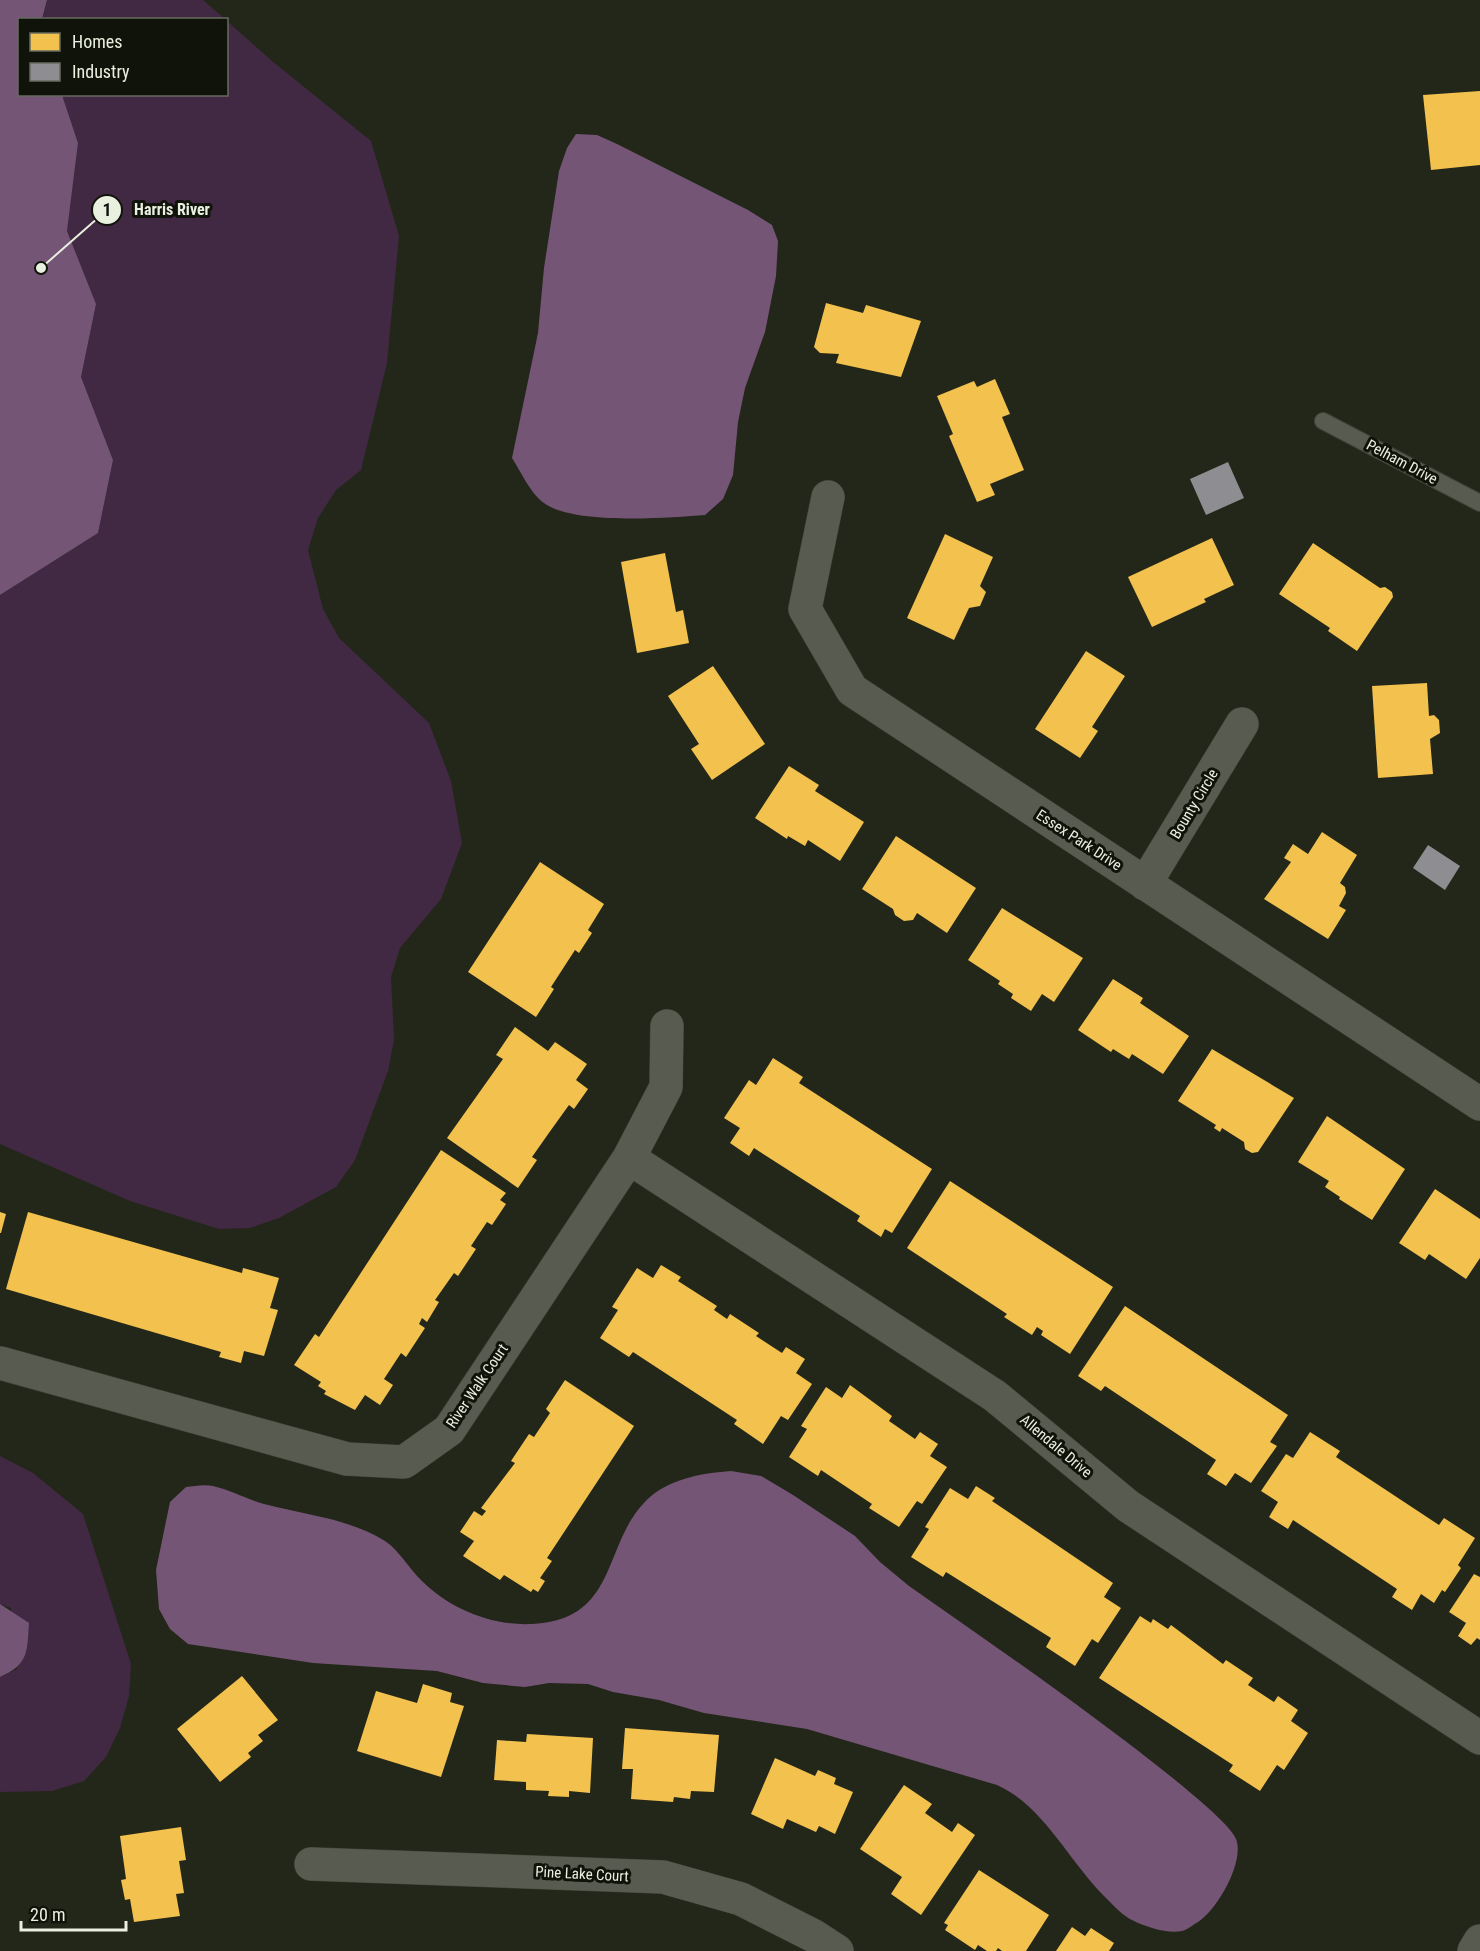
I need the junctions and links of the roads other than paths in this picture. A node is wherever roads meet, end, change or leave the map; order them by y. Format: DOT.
graph roads {
  1 [pos="1323,421"];
  2 [pos="828,497"];
  3 [pos="1480,503"];
  4 [pos="1242,724"];
  5 [pos="1145,884"];
  6 [pos="667,1026"];
  7 [pos="1480,1104"];
  8 [pos="629,1158"];
  9 [pos="0,1363"];
  10 [pos="1480,1738"];
  11 [pos="310,1864"];
  12 [pos="1480,1941"];
  13 [pos="837,1951"];
  14 [pos="1474,1951"];
  1 -- 3 [label="lane, Pelham Drive"];
  2 -- 5 [label="street, Essex Park Drive"];
  4 -- 5 [label="street, Bounty Circle"];
  5 -- 7 [label="street, Essex Park Drive"];
  6 -- 8 [label="street, River Walk Court"];
  8 -- 9 [label="street, River Walk Court"];
  8 -- 10 [label="street, Allendale Drive"];
  11 -- 13 [label="street, Pine Lake Court"];
  12 -- 14 [label="street"];
}
